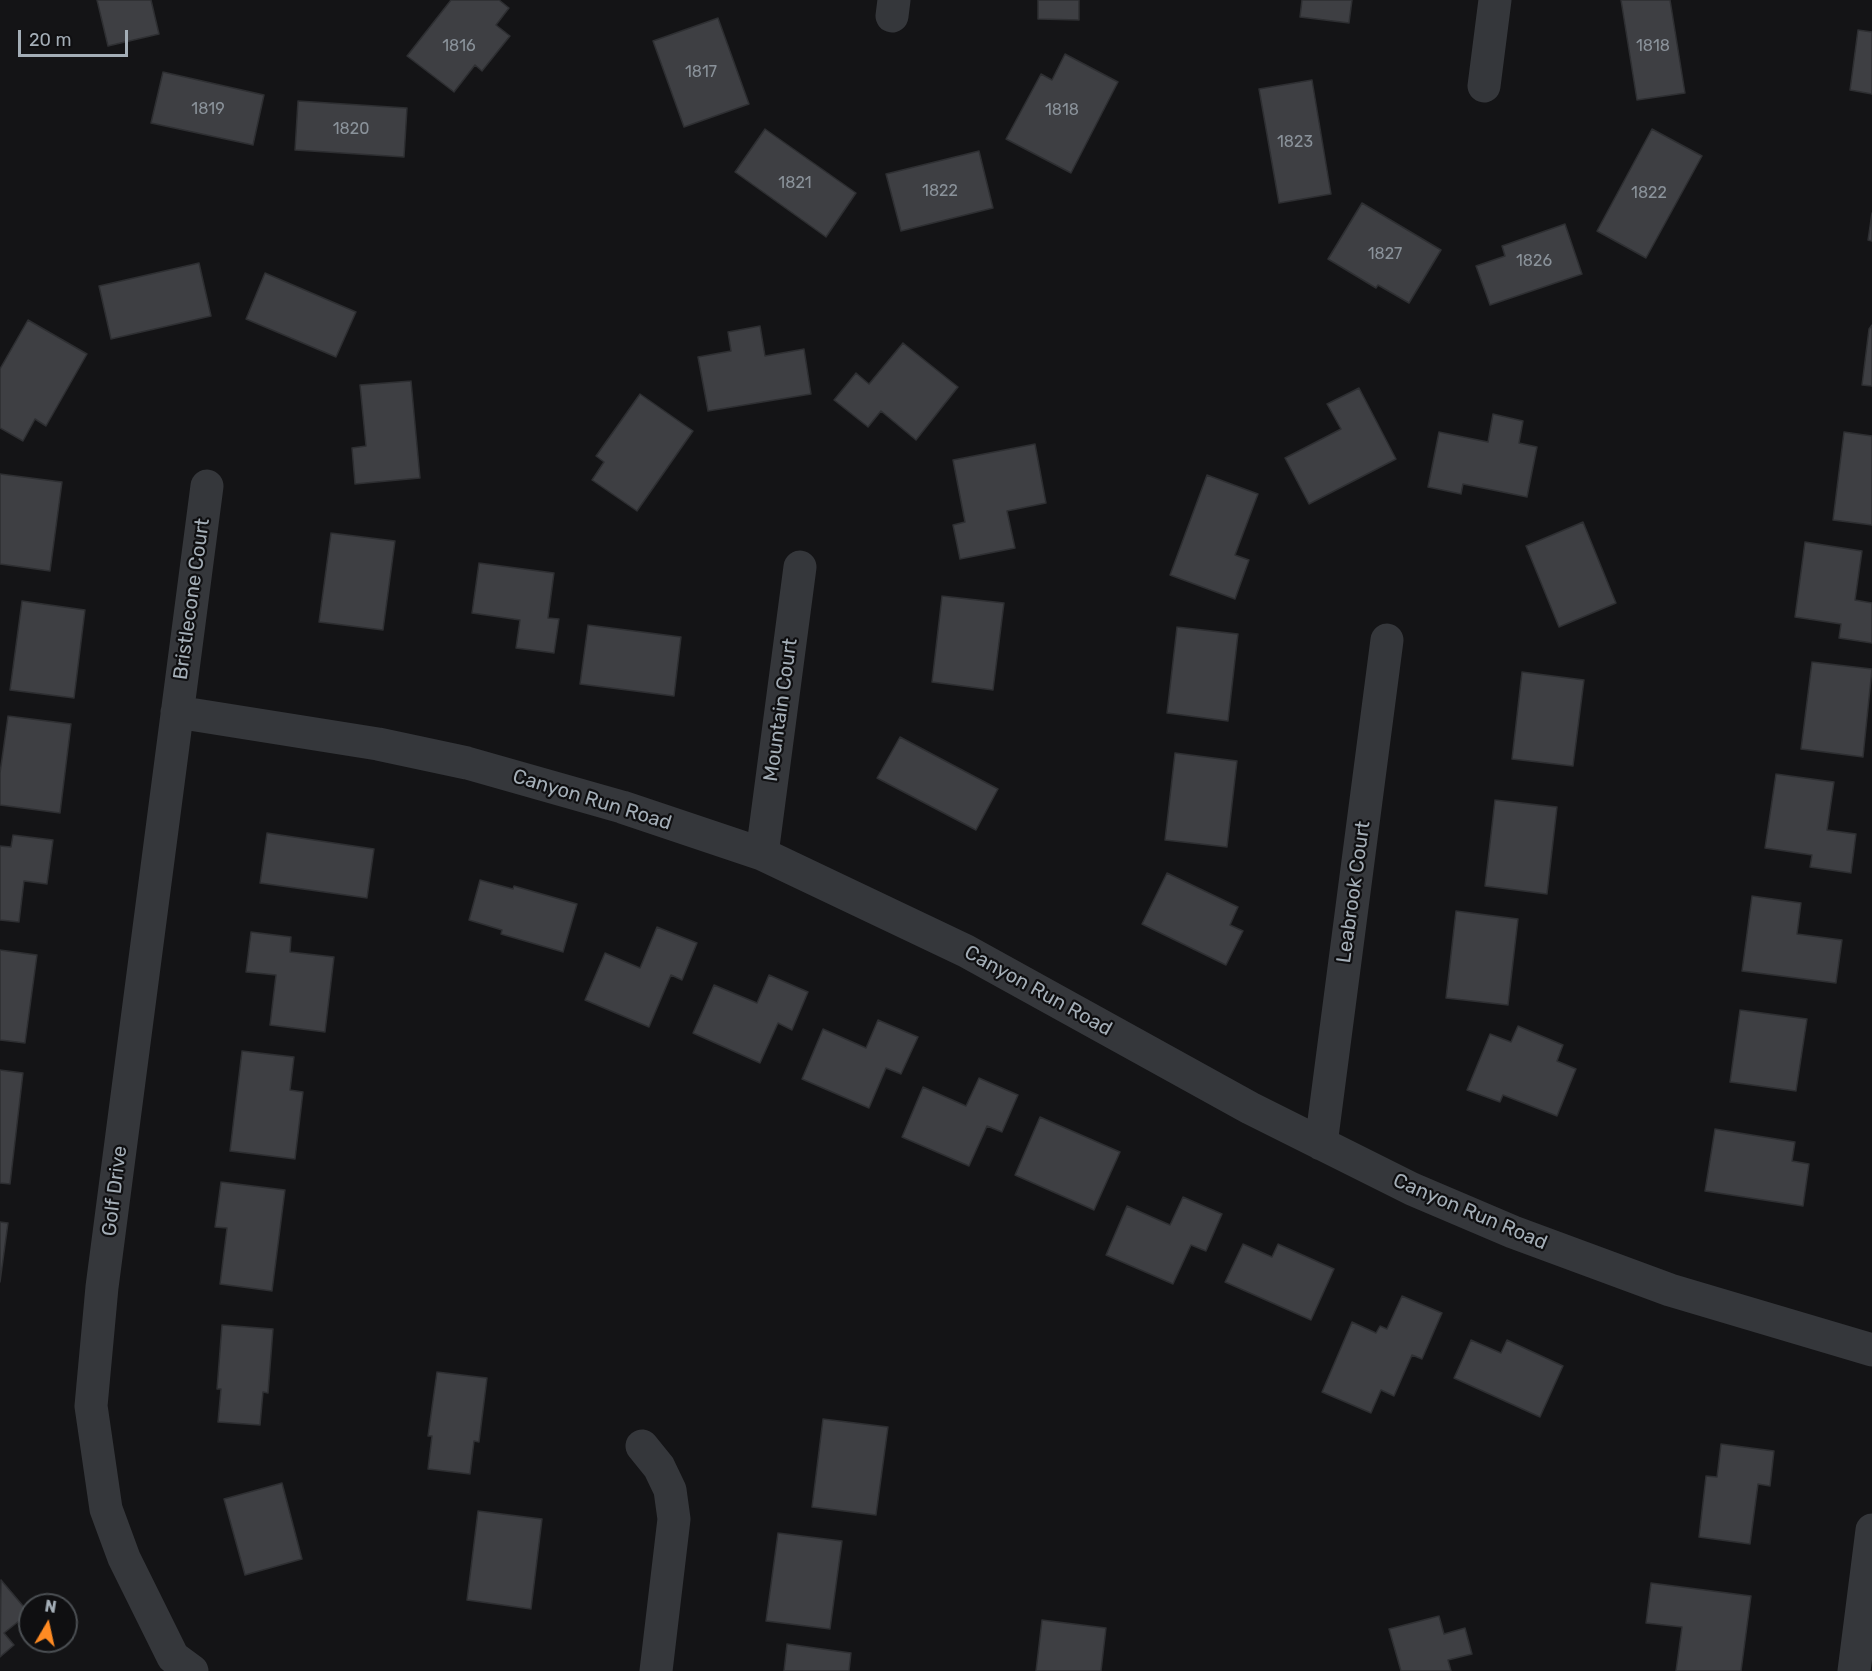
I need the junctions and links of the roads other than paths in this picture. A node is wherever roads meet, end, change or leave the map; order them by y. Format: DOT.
graph roads {
  1 [pos="1495,0"];
  2 [pos="1484,86"];
  3 [pos="207,486"];
  4 [pos="800,567"];
  5 [pos="1387,640"];
  6 [pos="177,712"];
  7 [pos="762,854"];
  8 [pos="1321,1144"];
  9 [pos="1872,1350"];
  10 [pos="642,1446"];
  11 [pos="1872,1530"];
  12 [pos="174,1666"];
  13 [pos="656,1671"];
  14 [pos="1854,1671"];
  1 -- 2 [label="street"];
  3 -- 6 [label="street, Bristlecone Court"];
  4 -- 7 [label="street, Mountain Court"];
  5 -- 8 [label="street, Leabrook Court"];
  6 -- 7 [label="street, Canyon Run Road"];
  6 -- 12 [label="street, Golf Drive"];
  7 -- 8 [label="street, Canyon Run Road"];
  8 -- 9 [label="street, Canyon Run Road"];
  10 -- 13 [label="street"];
  11 -- 14 [label="street"];
}
